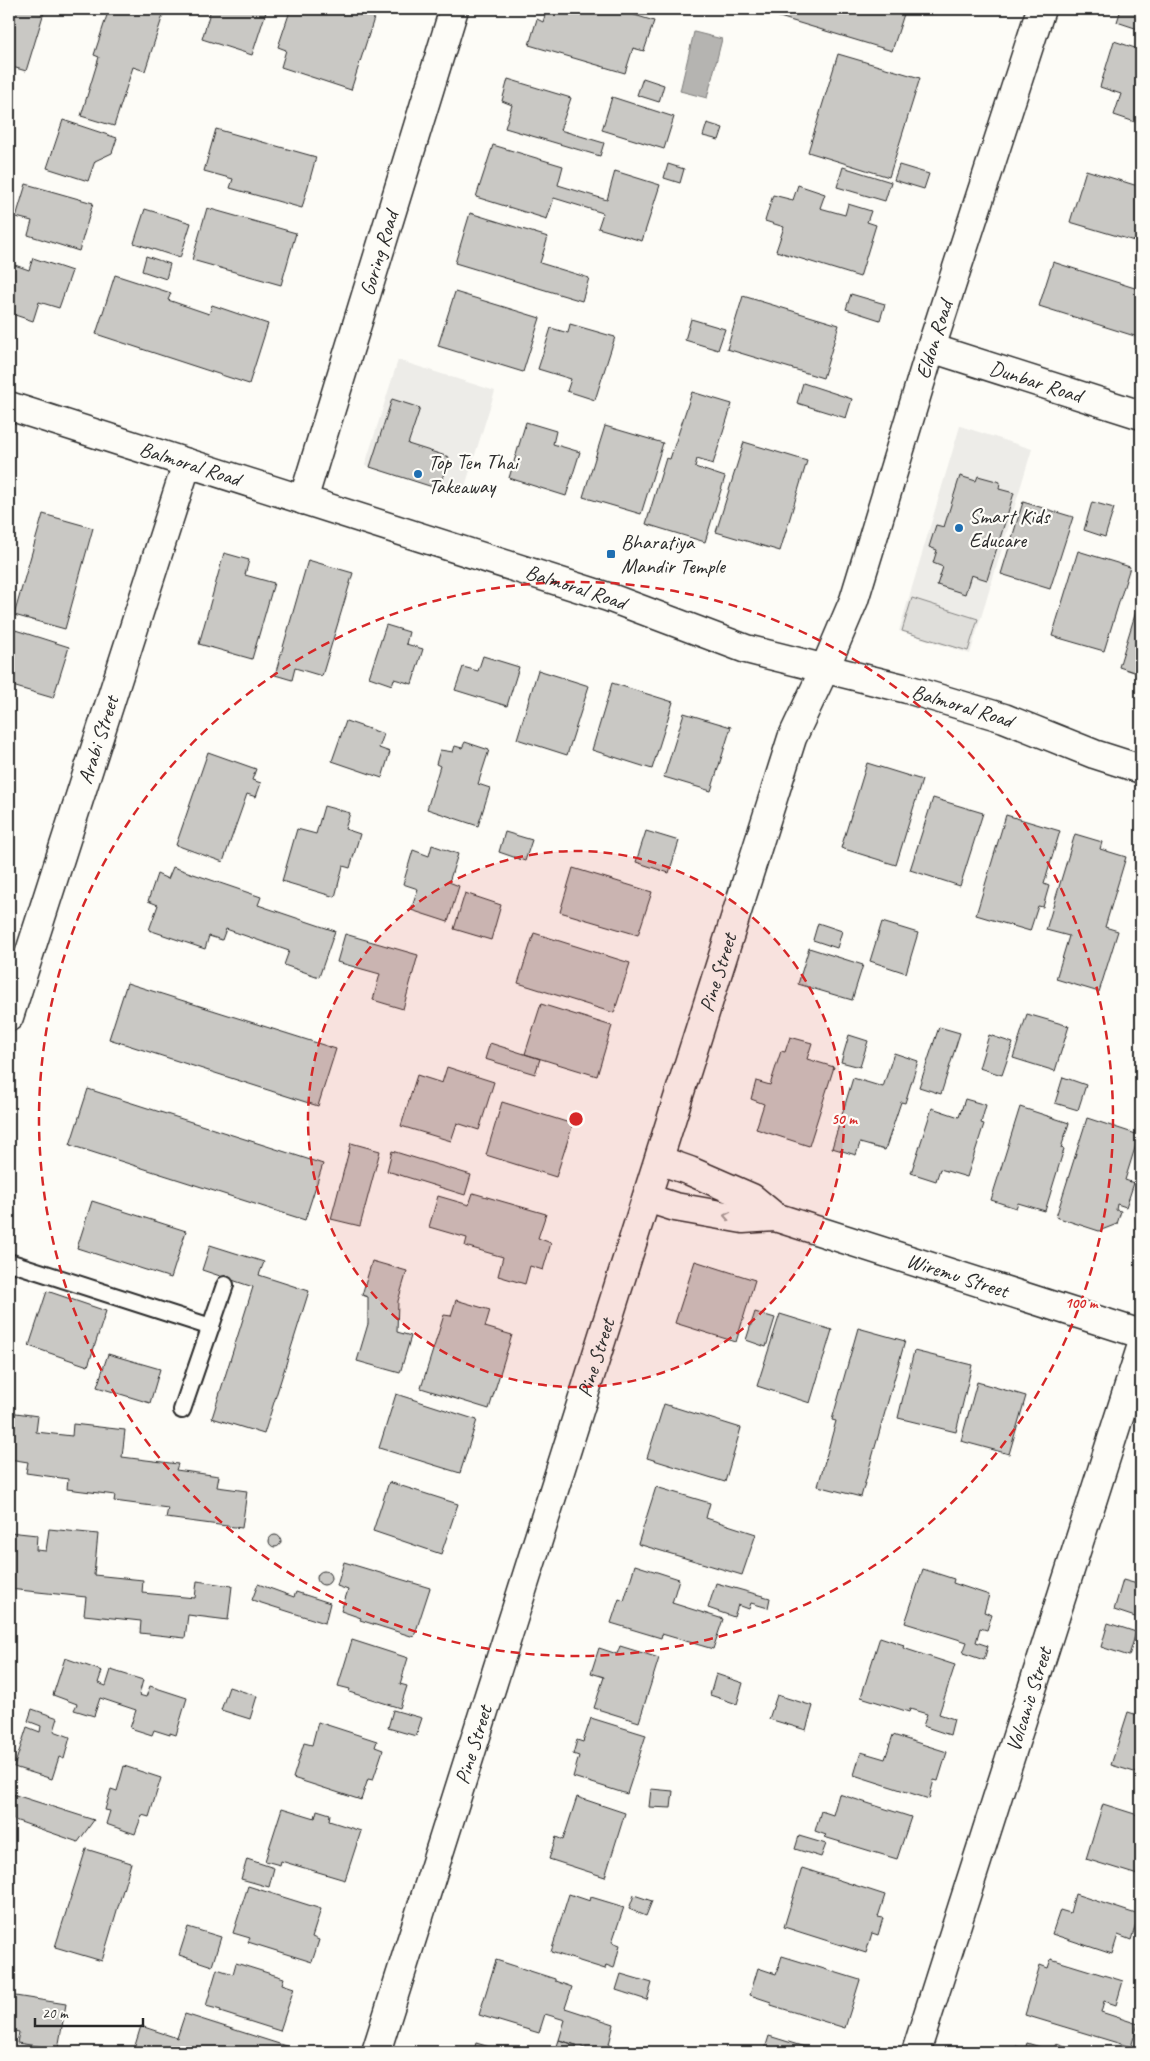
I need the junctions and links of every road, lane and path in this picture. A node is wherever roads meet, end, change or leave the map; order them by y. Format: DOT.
graph roads {
  1 [pos="454,9"];
  2 [pos="1041,9"];
  3 [pos="931,348"];
  4 [pos="9,406"];
  5 [pos="1141,415"];
  6 [pos="187,463"];
  7 [pos="303,500"];
  8 [pos="825,668"];
  9 [pos="1141,769"];
  10 [pos="9,1017"];
  11 [pos="659,1160"];
  12 [pos="647,1198"];
  13 [pos="775,1217"];
  14 [pos="9,1262"];
  15 [pos="225,1285"];
  16 [pos="211,1327"];
  17 [pos="1141,1334"];
  18 [pos="1141,1348"];
  19 [pos="182,1410"];
  20 [pos="376,2052"];
  21 [pos="916,2052"];
  1 -- 7 [label="street, Goring Road"];
  2 -- 3 [label="street, Eldon Road"];
  3 -- 5 [label="street, Dunbar Road"];
  3 -- 8 [label="street, Eldon Road"];
  4 -- 6 [label="street, Balmoral Road"];
  6 -- 7 [label="street, Balmoral Road"];
  6 -- 10 [label="street, Arabi Street"];
  7 -- 8 [label="street, Balmoral Road"];
  8 -- 9 [label="street, Balmoral Road"];
  8 -- 11 [label="street, Pine Street"];
  11 -- 12 [label="street, Pine Street"];
  11 -- 13 [label="street, Wiremu Street"];
  13 -- 12 [label="street, Wiremu Street, one-way"];
  12 -- 20 [label="street, Pine Street"];
  13 -- 17 [label="street, Wiremu Street"];
  14 -- 16 [label="lane"];
  15 -- 16 [label="lane"];
  16 -- 19 [label="lane"];
  18 -- 21 [label="street, Volcanic Street"];
}
